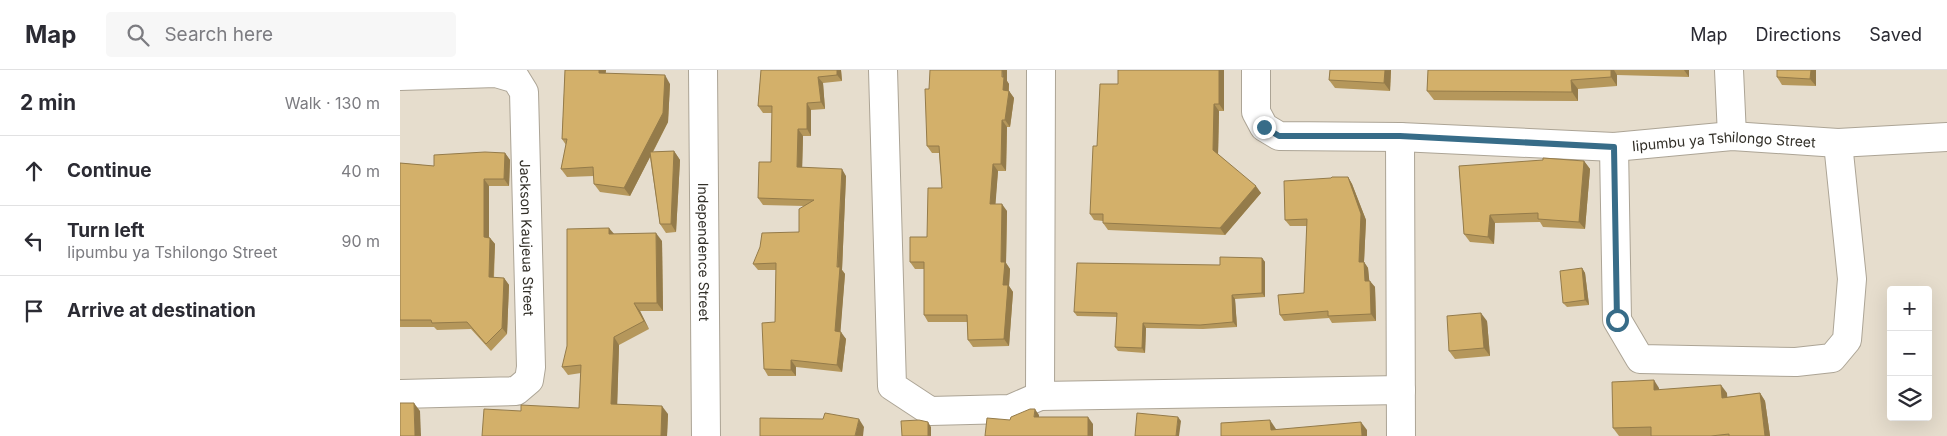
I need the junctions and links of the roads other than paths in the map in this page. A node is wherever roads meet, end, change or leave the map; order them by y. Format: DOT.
graph roads {
  1 [pos="703,70"];
  2 [pos="882,70"];
  3 [pos="1041,70"];
  4 [pos="1256,70"];
  5 [pos="1729,70"];
  6 [pos="400,76"];
  7 [pos="1400,136"];
  8 [pos="1732,136"];
  9 [pos="1947,137"];
  10 [pos="1838,142"];
  11 [pos="1614,147"];
  12 [pos="1401,390"];
  13 [pos="400,394"];
  14 [pos="1040,396"];
  15 [pos="706,436"];
  16 [pos="1401,436"];
  1 -- 15 [label="street, Independence Street"];
  2 -- 14 [label="street"];
  3 -- 14 [label="street"];
  4 -- 7 [label="street, Iipumbu ya Tshilongo Street"];
  5 -- 8 [label="street"];
  6 -- 13 [label="street, Jackson Kaujeua Street"];
  7 -- 11 [label="street, Iipumbu ya Tshilongo Street"];
  7 -- 12 [label="street"];
  8 -- 10 [label="street, Iipumbu ya Tshilongo Street"];
  8 -- 11 [label="street, Iipumbu ya Tshilongo Street"];
  9 -- 10 [label="street, Iipumbu ya Tshilongo Street"];
  10 -- 11 [label="street"];
  12 -- 14 [label="street"];
  12 -- 16 [label="street"];
}
